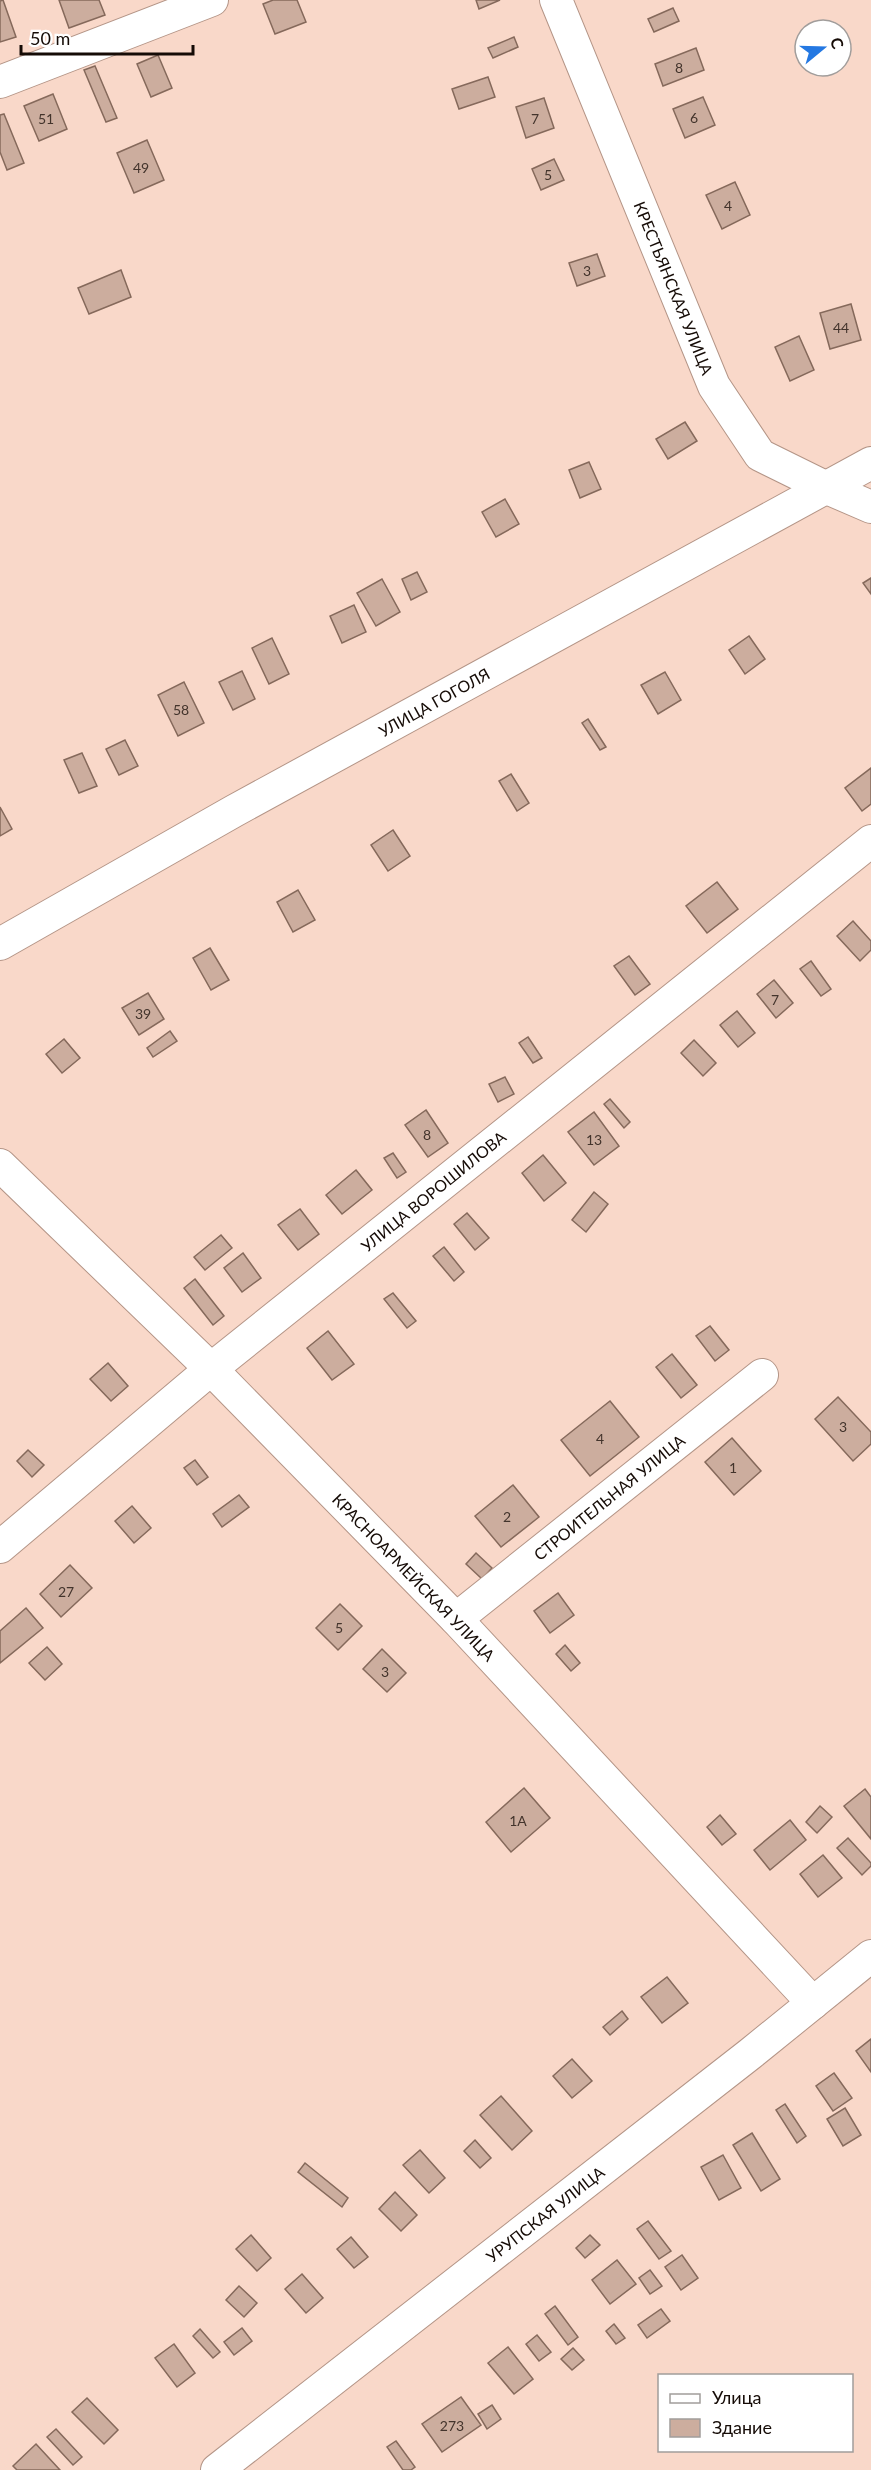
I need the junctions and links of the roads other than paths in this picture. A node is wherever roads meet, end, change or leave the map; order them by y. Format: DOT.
graph roads {
  1 [pos="212,0"];
  2 [pos="556,0"];
  3 [pos="0,82"];
  4 [pos="871,463"];
  5 [pos="826,488"];
  6 [pos="871,507"];
  7 [pos="871,841"];
  8 [pos="0,944"];
  9 [pos="0,1165"];
  10 [pos="211,1369"];
  11 [pos="762,1375"];
  12 [pos="0,1547"];
  13 [pos="456,1619"];
  14 [pos="871,1956"];
  15 [pos="813,2003"];
  16 [pos="217,2470"];
  1 -- 3 [label="street"];
  2 -- 5 [label="street, КРЕСТЬЯНСКАЯ УЛИЦА"];
  4 -- 5 [label="street, УЛИЦА ГОГОЛЯ"];
  5 -- 6 [label="street, КРЕСТЬЯНСКАЯ УЛИЦА"];
  5 -- 8 [label="street, УЛИЦА ГОГОЛЯ"];
  7 -- 10 [label="street, УЛИЦА ВОРОШИЛОВА"];
  9 -- 10 [label="street, КРАСНОАРМЕЙСКАЯ УЛИЦА"];
  10 -- 12 [label="street, УЛИЦА ВОРОШИЛОВА"];
  10 -- 13 [label="street, КРАСНОАРМЕЙСКАЯ УЛИЦА"];
  11 -- 13 [label="street, СТРОИТЕЛЬНАЯ УЛИЦА"];
  13 -- 15 [label="street, КРАСНОАРМЕЙСКАЯ УЛИЦА"];
  14 -- 15 [label="street, УРУПСКАЯ УЛИЦА"];
  15 -- 16 [label="street, УРУПСКАЯ УЛИЦА"];
}
